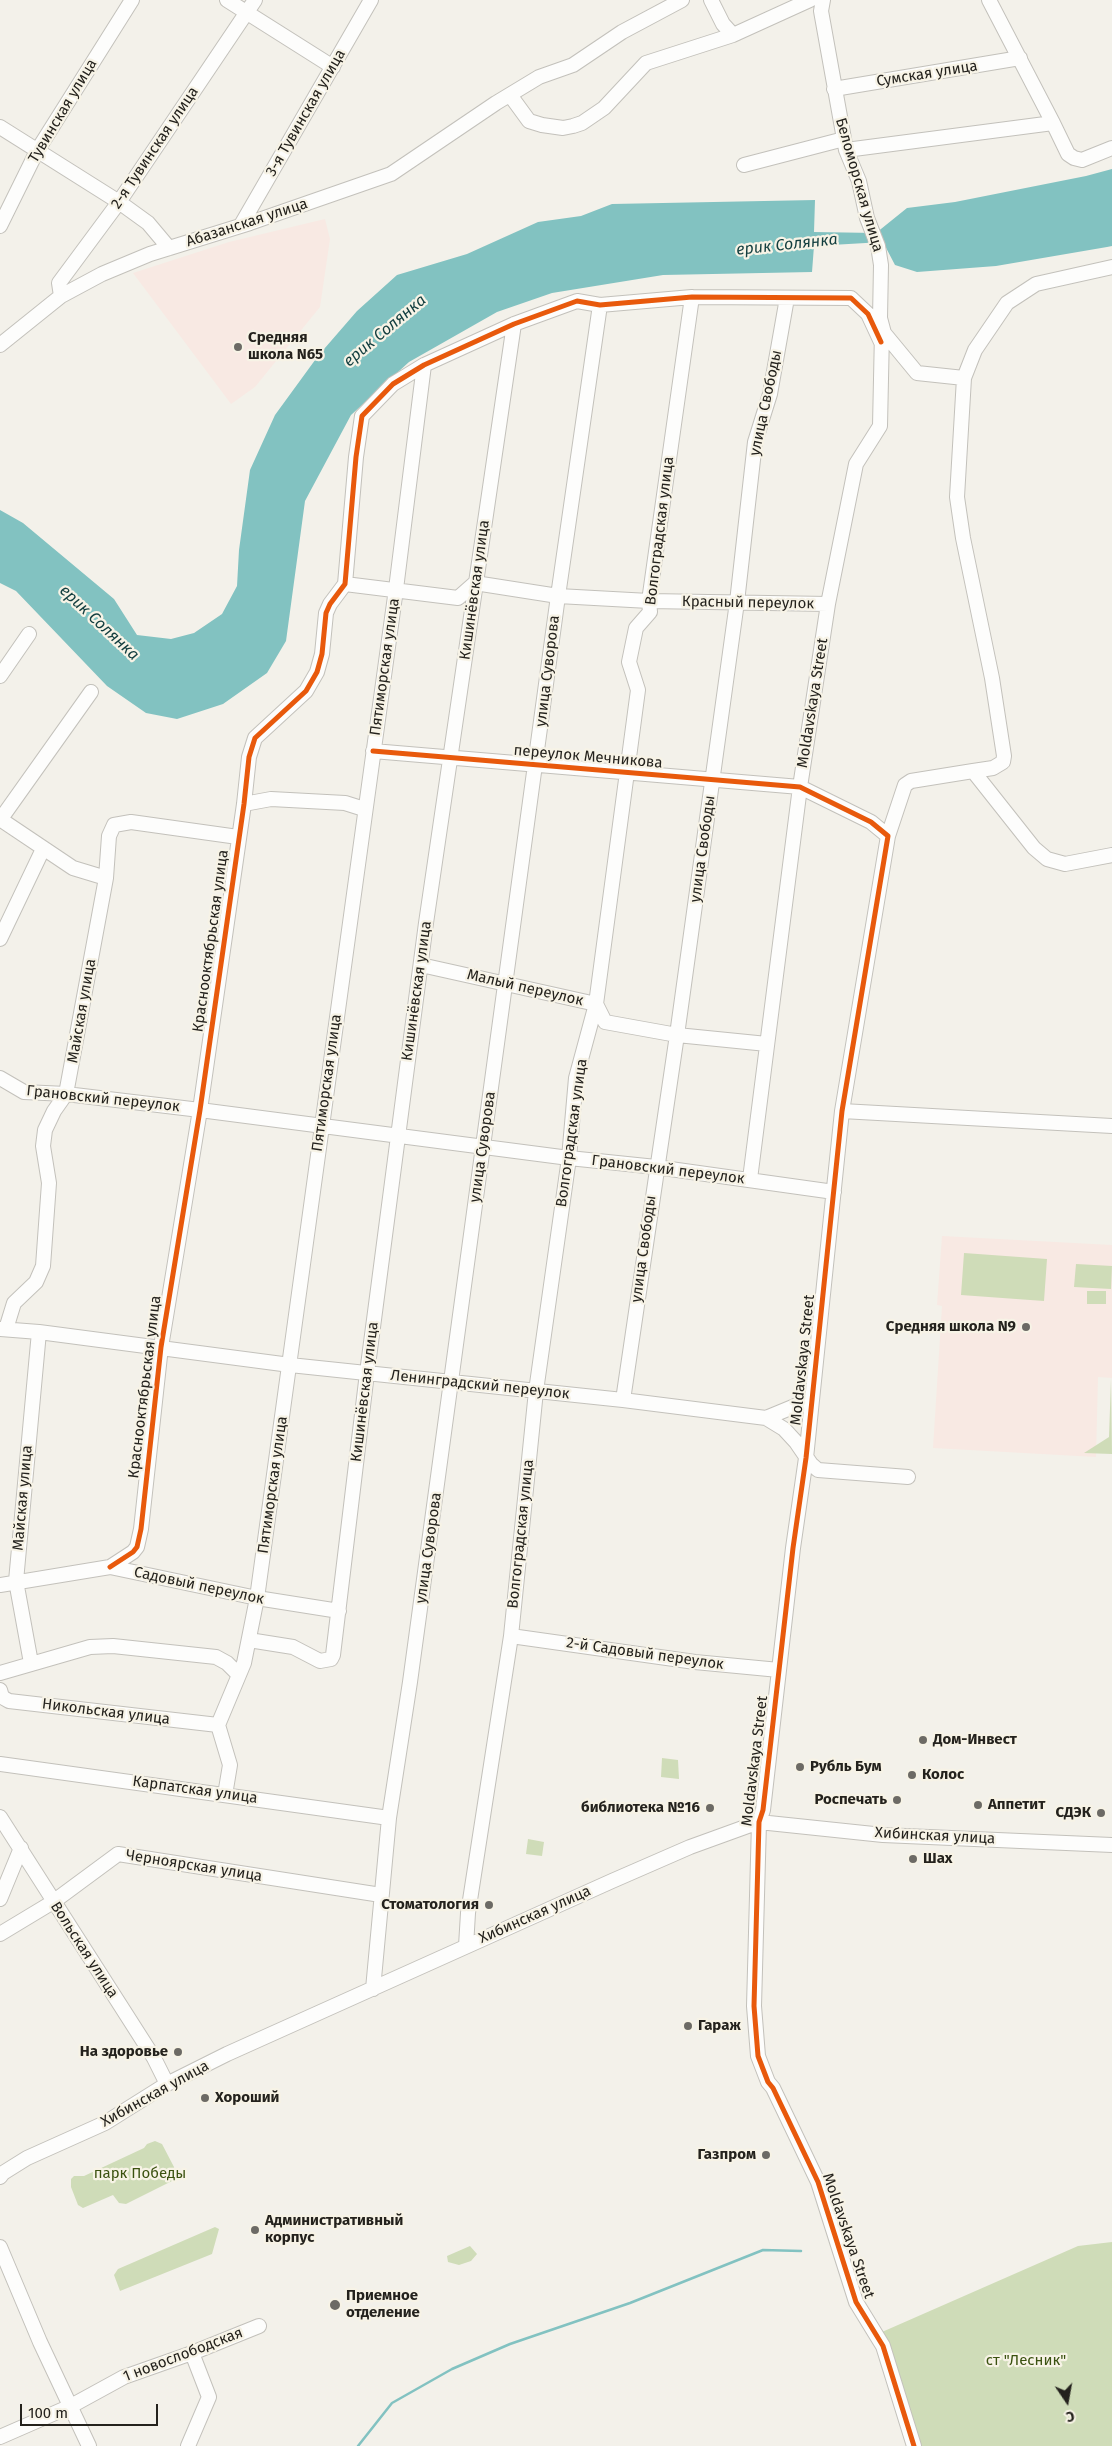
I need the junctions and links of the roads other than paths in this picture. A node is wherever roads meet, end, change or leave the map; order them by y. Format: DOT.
graph roads {
  1 [pos="132,0"];
  2 [pos="227,0"];
  3 [pos="255,0"];
  4 [pos="371,0"];
  5 [pos="682,0"];
  6 [pos="711,0"];
  7 [pos="989,0"];
  8 [pos="817,1"];
  9 [pos="247,12"];
  10 [pos="733,35"];
  11 [pos="1020,58"];
  12 [pos="333,67"];
  13 [pos="834,89"];
  14 [pos="510,95"];
  15 [pos="1053,123"];
  16 [pos="0,127"];
  17 [pos="845,145"];
  18 [pos="1112,148"];
  19 [pos="37,151"];
  20 [pos="744,165"];
  21 [pos="119,202"];
  22 [pos="0,226"];
  23 [pos="241,226"];
  24 [pos="169,248"];
  25 [pos="1112,267"];
  26 [pos="61,296"];
  27 [pos="692,297"];
  28 [pos="787,298"];
  29 [pos="600,305"];
  30 [pos="514,324"];
  31 [pos="882,324"];
  32 [pos="881,342"];
  33 [pos="0,345"];
  34 [pos="424,365"];
  35 [pos="964,378"];
  36 [pos="475,583"];
  37 [pos="345,584"];
  38 [pos="396,590"];
  39 [pos="558,596"];
  40 [pos="649,601"];
  41 [pos="737,602"];
  42 [pos="828,604"];
  43 [pos="29,634"];
  44 [pos="0,676"];
  45 [pos="91,692"];
  46 [pos="373,751"];
  47 [pos="450,757"];
  48 [pos="536,765"];
  49 [pos="973,771"];
  50 [pos="625,773"];
  51 [pos="712,781"];
  52 [pos="800,788"];
  53 [pos="244,804"];
  54 [pos="364,809"];
  55 [pos="0,819"];
  56 [pos="888,836"];
  57 [pos="238,837"];
  58 [pos="43,848"];
  59 [pos="1112,854"];
  60 [pos="106,878"];
  61 [pos="0,939"];
  62 [pos="421,965"];
  63 [pos="505,984"];
  64 [pos="596,1004"];
  65 [pos="677,1035"];
  66 [pos="767,1044"];
  67 [pos="0,1078"];
  68 [pos="66,1094"];
  69 [pos="200,1110"];
  70 [pos="842,1111"];
  71 [pos="322,1125"];
  72 [pos="1112,1126"];
  73 [pos="398,1135"];
  74 [pos="483,1146"];
  75 [pos="569,1158"];
  76 [pos="656,1167"];
  77 [pos="750,1179"];
  78 [pos="834,1192"];
  79 [pos="3,1329"];
  80 [pos="38,1332"];
  81 [pos="161,1347"];
  82 [pos="290,1365"];
  83 [pos="367,1373"];
  84 [pos="452,1382"];
  85 [pos="536,1391"];
  86 [pos="812,1399"];
  87 [pos="623,1400"];
  88 [pos="766,1418"];
  89 [pos="806,1458"];
  90 [pos="908,1477"];
  91 [pos="110,1567"];
  92 [pos="16,1581"];
  93 [pos="0,1585"];
  94 [pos="257,1598"];
  95 [pos="339,1611"];
  96 [pos="511,1636"];
  97 [pos="249,1640"];
  98 [pos="31,1663"];
  99 [pos="779,1670"];
  100 [pos="0,1673"];
  101 [pos="238,1674"];
  102 [pos="0,1690"];
  103 [pos="218,1725"];
  104 [pos="0,1764"];
  105 [pos="225,1795"];
  106 [pos="0,1817"];
  107 [pos="389,1818"];
  108 [pos="759,1822"];
  109 [pos="1112,1844"];
  110 [pos="21,1848"];
  111 [pos="381,1895"];
  112 [pos="0,1899"];
  113 [pos="53,1902"];
  114 [pos="0,1934"];
  115 [pos="466,1946"];
  116 [pos="373,1989"];
  117 [pos="167,2084"];
  118 [pos="0,2177"];
  119 [pos="0,2247"];
  120 [pos="259,2326"];
  121 [pos="192,2354"];
  122 [pos="71,2406"];
  123 [pos="0,2437"];
  124 [pos="89,2446"];
  125 [pos="188,2446"];
  126 [pos="914,2446"];
  1 -- 19 [label="street, Тувинская улица"];
  2 -- 9 [label="street"];
  3 -- 9 [label="street, 2-я Тувинская улица"];
  4 -- 12 [label="street, 3-я Тувинская улица"];
  5 -- 14 [label="street, Абазанская улица"];
  6 -- 10 [label="street"];
  7 -- 11 [label="street"];
  8 -- 10 [label="street"];
  8 -- 13 [label="street, Беломорская улица"];
  9 -- 12 [label="street"];
  9 -- 21 [label="street, 2-я Тувинская улица"];
  10 -- 14 [label="street"];
  11 -- 13 [label="street, Сумская улица"];
  11 -- 15 [label="street"];
  12 -- 23 [label="street, 3-я Тувинская улица"];
  13 -- 17 [label="street, Беломорская улица"];
  14 -- 23 [label="street, Абазанская улица"];
  15 -- 17 [label="street"];
  15 -- 18 [label="street"];
  16 -- 19 [label="street"];
  17 -- 20 [label="street"];
  17 -- 31 [label="street, Беломорская улица"];
  19 -- 21 [label="street"];
  19 -- 22 [label="street, Тувинская улица"];
  21 -- 24 [label="street"];
  21 -- 26 [label="street, 2-я Тувинская улица"];
  23 -- 24 [label="street, Абазанская улица"];
  24 -- 26 [label="street, Абазанская улица"];
  25 -- 35 [label="street"];
  26 -- 33 [label="street, Абазанская улица"];
  27 -- 28 [label="street"];
  27 -- 29 [label="street"];
  27 -- 40 [label="street, Волгоградская улица"];
  28 -- 32 [label="street"];
  28 -- 41 [label="street, улица Свободы"];
  29 -- 30 [label="street"];
  29 -- 39 [label="street, улица Суворова"];
  30 -- 34 [label="street"];
  30 -- 36 [label="street, Кишинёвская улица"];
  31 -- 32 [label="street, Moldavskaya Street"];
  31 -- 35 [label="street, Беломорская улица"];
  32 -- 42 [label="street, Moldavskaya Street"];
  34 -- 37 [label="street"];
  34 -- 38 [label="street, Пятиморская улица"];
  35 -- 49 [label="street"];
  36 -- 38 [label="street"];
  36 -- 39 [label="street, Красный переулок"];
  36 -- 47 [label="street, Кишинёвская улица"];
  37 -- 38 [label="street"];
  37 -- 53 [label="street, Краснооктябрьская улица"];
  38 -- 46 [label="street, Пятиморская улица"];
  39 -- 40 [label="street, Красный переулок"];
  39 -- 48 [label="street, улица Суворова"];
  40 -- 41 [label="street, Красный переулок"];
  40 -- 50 [label="street, Волгоградская улица"];
  41 -- 42 [label="street, Красный переулок"];
  41 -- 51 [label="street, улица Свободы"];
  42 -- 52 [label="street, Moldavskaya Street"];
  43 -- 44 [label="street"];
  45 -- 55 [label="street"];
  46 -- 47 [label="street, переулок Мечникова"];
  46 -- 54 [label="street, Пятиморская улица"];
  47 -- 48 [label="street, переулок Мечникова"];
  47 -- 62 [label="street, Кишинёвская улица"];
  48 -- 50 [label="street, переулок Мечникова"];
  48 -- 63 [label="street, улица Суворова"];
  49 -- 56 [label="street, Moldavskaya Street"];
  49 -- 59 [label="street"];
  50 -- 51 [label="street, переулок Мечникова"];
  50 -- 64 [label="street, Волгоградская улица"];
  51 -- 52 [label="street, переулок Мечникова"];
  51 -- 65 [label="street, улица Свободы"];
  52 -- 56 [label="street"];
  52 -- 66 [label="street, Moldavskaya Street"];
  53 -- 54 [label="street"];
  53 -- 57 [label="street, Краснооктябрьская улица"];
  54 -- 71 [label="street, Пятиморская улица"];
  55 -- 58 [label="street"];
  56 -- 70 [label="street, Moldavskaya Street"];
  57 -- 60 [label="street, Майская улица"];
  57 -- 69 [label="street, Краснооктябрьская улица"];
  58 -- 60 [label="street"];
  58 -- 61 [label="street"];
  60 -- 68 [label="street, Майская улица"];
  62 -- 63 [label="street, Малый переулок"];
  62 -- 73 [label="street, Кишинёвская улица"];
  63 -- 64 [label="street, Малый переулок"];
  63 -- 74 [label="street, улица Суворова"];
  64 -- 65 [label="street, Малый переулок"];
  64 -- 75 [label="street, Волгоградская улица"];
  65 -- 66 [label="street, Малый переулок"];
  65 -- 76 [label="street, улица Свободы"];
  66 -- 77 [label="street, Moldavskaya Street"];
  67 -- 68 [label="street, Грановский переулок"];
  68 -- 69 [label="street, Грановский переулок"];
  68 -- 79 [label="street, Майская улица"];
  69 -- 71 [label="street, Грановский переулок"];
  69 -- 81 [label="street, Краснооктябрьская улица"];
  70 -- 72 [label="street"];
  70 -- 78 [label="street, Moldavskaya Street"];
  71 -- 73 [label="street, Грановский переулок"];
  71 -- 82 [label="street, Пятиморская улица"];
  73 -- 74 [label="street, Грановский переулок"];
  73 -- 83 [label="street, Кишинёвская улица"];
  74 -- 75 [label="street, Грановский переулок"];
  74 -- 84 [label="street, улица Суворова"];
  75 -- 76 [label="street, Грановский переулок"];
  75 -- 85 [label="street, Волгоградская улица"];
  76 -- 77 [label="street, Грановский переулок"];
  76 -- 87 [label="street, улица Свободы"];
  77 -- 78 [label="street, Грановский переулок"];
  78 -- 86 [label="street, Moldavskaya Street"];
  79 -- 80 [label="street, Ленинградский переулок"];
  80 -- 81 [label="street, Ленинградский переулок"];
  80 -- 92 [label="street, Майская улица"];
  81 -- 82 [label="street, Ленинградский переулок"];
  81 -- 91 [label="street, Краснооктябрьская улица"];
  82 -- 83 [label="street, Ленинградский переулок"];
  82 -- 94 [label="street, Пятиморская улица"];
  83 -- 84 [label="street, Ленинградский переулок"];
  83 -- 95 [label="street, Кишинёвская улица"];
  84 -- 85 [label="street, Ленинградский переулок"];
  84 -- 107 [label="street, улица Суворова"];
  85 -- 87 [label="street, Ленинградский переулок"];
  85 -- 96 [label="street, Волгоградская улица"];
  86 -- 88 [label="street"];
  86 -- 89 [label="street, Moldavskaya Street"];
  87 -- 88 [label="street, Ленинградский переулок"];
  88 -- 89 [label="street, Ленинградский переулок"];
  89 -- 90 [label="street, Ленинградский переулок"];
  89 -- 99 [label="street, Moldavskaya Street"];
  91 -- 92 [label="street, Садовый переулок"];
  91 -- 94 [label="street, Садовый переулок"];
  92 -- 93 [label="street, Садовый переулок"];
  92 -- 98 [label="street, Майская улица"];
  94 -- 95 [label="street, Садовый переулок"];
  94 -- 97 [label="street, Пятиморская улица"];
  95 -- 97 [label="street, Кишинёвская улица"];
  96 -- 99 [label="street, 2-й Садовый переулок"];
  96 -- 115 [label="street, Волгоградская улица"];
  97 -- 101 [label="street, Пятиморская улица"];
  98 -- 100 [label="street"];
  98 -- 101 [label="street"];
  99 -- 108 [label="street, Moldavskaya Street"];
  101 -- 103 [label="street, Пятиморская улица"];
  102 -- 103 [label="street, Никольская улица"];
  103 -- 105 [label="street"];
  104 -- 105 [label="street, Карпатская улица"];
  105 -- 107 [label="street, Карпатская улица"];
  106 -- 110 [label="street, Вольская улица"];
  107 -- 111 [label="street, улица Суворова"];
  108 -- 109 [label="street, Хибинская улица"];
  108 -- 115 [label="street, Хибинская улица"];
  108 -- 126 [label="street, Moldavskaya Street"];
  110 -- 112 [label="street"];
  110 -- 113 [label="street, Вольская улица"];
  111 -- 113 [label="street, Черноярская улица"];
  111 -- 116 [label="street, улица Суворова"];
  113 -- 114 [label="street, Черноярская улица"];
  113 -- 117 [label="street, Вольская улица"];
  115 -- 116 [label="street, Хибинская улица"];
  116 -- 117 [label="street, Хибинская улица"];
  117 -- 118 [label="street, Хибинская улица"];
  119 -- 122 [label="street"];
  120 -- 121 [label="street, 1 новослободская"];
  121 -- 122 [label="street, 1 новослободская"];
  121 -- 125 [label="street"];
  122 -- 123 [label="street, 1 новослободская"];
  122 -- 124 [label="street"];
}
